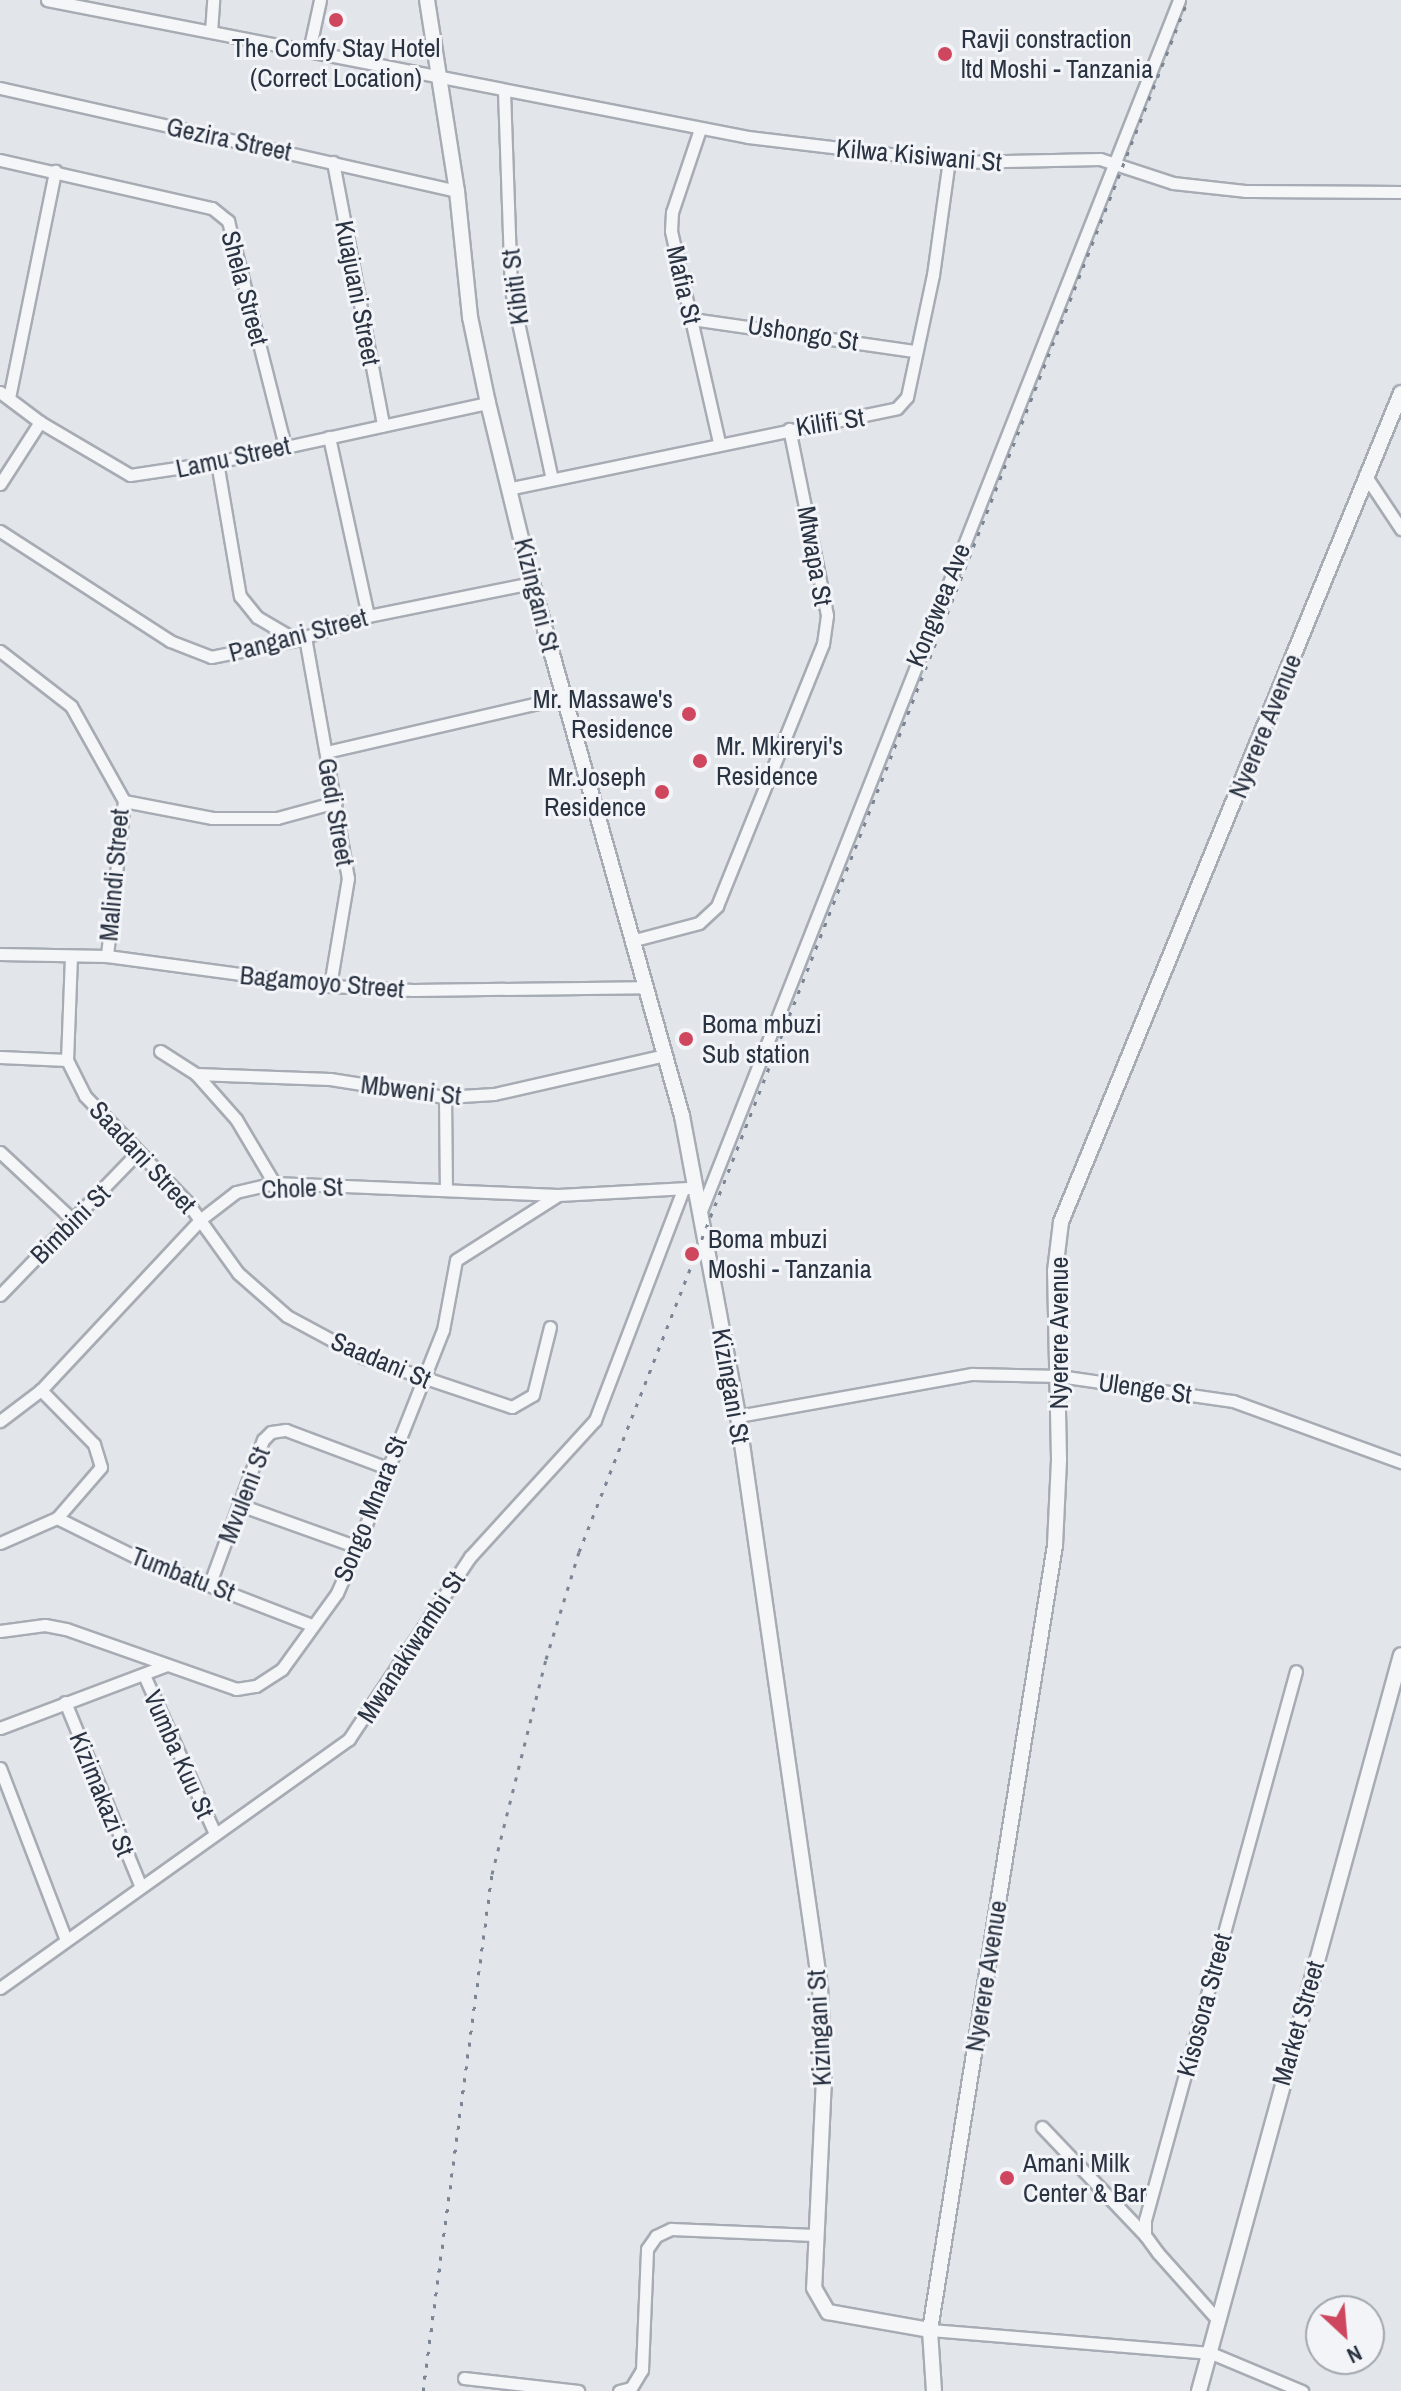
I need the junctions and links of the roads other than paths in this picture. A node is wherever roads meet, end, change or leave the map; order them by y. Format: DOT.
graph roads {
  1 [pos="47,0"];
  2 [pos="213,0"];
  3 [pos="320,0"];
  4 [pos="427,0"];
  5 [pos="1179,0"];
  6 [pos="85,4"];
  7 [pos="211,32"];
  8 [pos="309,51"];
  9 [pos="438,77"];
  10 [pos="0,88"];
  11 [pos="504,91"];
  12 [pos="700,129"];
  13 [pos="0,160"];
  14 [pos="949,160"];
  15 [pos="1115,160"];
  16 [pos="333,162"];
  17 [pos="55,171"];
  18 [pos="457,191"];
  19 [pos="1401,192"];
  20 [pos="692,319"];
  21 [pos="914,351"];
  22 [pos="1401,393"];
  23 [pos="4,395"];
  24 [pos="488,403"];
  25 [pos="40,422"];
  26 [pos="383,425"];
  27 [pos="789,429"];
  28 [pos="329,437"];
  29 [pos="719,442"];
  30 [pos="285,446"];
  31 [pos="217,462"];
  32 [pos="1365,475"];
  33 [pos="552,479"];
  34 [pos="0,484"];
  35 [pos="512,488"];
  36 [pos="1401,529"];
  37 [pos="0,531"];
  38 [pos="532,583"];
  39 [pos="368,616"];
  40 [pos="300,639"];
  41 [pos="0,651"];
  42 [pos="564,697"];
  43 [pos="326,752"];
  44 [pos="124,801"];
  45 [pos="336,802"];
  46 [pos="631,941"];
  47 [pos="0,954"];
  48 [pos="71,956"];
  49 [pos="107,956"];
  50 [pos="330,986"];
  51 [pos="645,987"];
  52 [pos="160,1051"];
  53 [pos="665,1055"];
  54 [pos="0,1057"];
  55 [pos="67,1060"];
  56 [pos="196,1074"];
  57 [pos="445,1097"];
  58 [pos="0,1152"];
  59 [pos="138,1152"];
  60 [pos="274,1183"];
  61 [pos="446,1187"];
  62 [pos="690,1187"];
  63 [pos="558,1195"];
  64 [pos="701,1211"];
  65 [pos="201,1219"];
  66 [pos="75,1222"];
  67 [pos="0,1295"];
  68 [pos="550,1327"];
  69 [pos="1059,1376"];
  70 [pos="423,1380"];
  71 [pos="41,1390"];
  72 [pos="738,1416"];
  73 [pos="0,1421"];
  74 [pos="1401,1462"];
  75 [pos="387,1468"];
  76 [pos="240,1505"];
  77 [pos="57,1518"];
  78 [pos="0,1543"];
  79 [pos="357,1547"];
  80 [pos="210,1583"];
  81 [pos="311,1625"];
  82 [pos="0,1631"];
  83 [pos="1401,1655"];
  84 [pos="167,1665"];
  85 [pos="1296,1671"];
  86 [pos="144,1675"];
  87 [pos="65,1702"];
  88 [pos="0,1728"];
  89 [pos="0,1768"];
  90 [pos="215,1834"];
  91 [pos="140,1885"];
  92 [pos="65,1937"];
  93 [pos="0,1988"];
  94 [pos="1042,2127"];
  95 [pos="814,2235"];
  96 [pos="1145,2235"];
  97 [pos="1216,2318"];
  98 [pos="930,2330"];
  99 [pos="1211,2353"];
  100 [pos="464,2378"];
  101 [pos="932,2384"];
  102 [pos="578,2391"];
  103 [pos="619,2391"];
  104 [pos="922,2391"];
  105 [pos="1199,2391"];
  106 [pos="1302,2391"];
  1 -- 6 [label="street, Kilwa Kisiwani St"];
  2 -- 7 [label="street"];
  3 -- 8 [label="street"];
  4 -- 9 [label="street, Kizingani St"];
  5 -- 15 [label="street, Kongwea Ave"];
  6 -- 7 [label="street, Kilwa Kisiwani St"];
  7 -- 8 [label="street, Kilwa Kisiwani St"];
  8 -- 9 [label="street, Kilwa Kisiwani St"];
  9 -- 11 [label="street, Kilwa Kisiwani St"];
  9 -- 18 [label="street, Kizingani St"];
  10 -- 16 [label="street, Gezira Street"];
  11 -- 12 [label="street, Kilwa Kisiwani St"];
  11 -- 33 [label="street, Kibiti St"];
  12 -- 14 [label="street, Kilwa Kisiwani St"];
  12 -- 20 [label="street, Mafia St"];
  13 -- 17 [label="street, Shela Street"];
  14 -- 15 [label="street, Kilwa Kisiwani St"];
  14 -- 21 [label="street, Kilifi St"];
  15 -- 19 [label="street, Kilwa Kisiwani St"];
  15 -- 64 [label="street, Kongwea Ave"];
  16 -- 18 [label="street, Gezira Street"];
  16 -- 26 [label="street, Kuajuani Street"];
  17 -- 23 [label="street"];
  17 -- 30 [label="street, Shela Street"];
  18 -- 24 [label="street, Kizingani St"];
  20 -- 21 [label="street, Ushongo St"];
  20 -- 29 [label="street, Mafia St"];
  21 -- 27 [label="street, Kilifi St"];
  22 -- 32 [label="street, Nyerere Avenue"];
  23 -- 25 [label="street, Lamu Street"];
  24 -- 26 [label="street, Lamu Street"];
  24 -- 35 [label="street, Kizingani St"];
  25 -- 31 [label="street, Lamu Street"];
  25 -- 34 [label="street"];
  26 -- 28 [label="street, Lamu Street"];
  27 -- 29 [label="street, Kilifi St"];
  27 -- 46 [label="street, Mtwapa St"];
  28 -- 30 [label="street, Lamu Street"];
  28 -- 39 [label="street"];
  29 -- 33 [label="street, Kilifi St"];
  30 -- 31 [label="street, Lamu Street"];
  31 -- 40 [label="street"];
  32 -- 36 [label="street"];
  32 -- 69 [label="street, Nyerere Avenue"];
  33 -- 35 [label="street, Kilifi St"];
  35 -- 38 [label="street, Kizingani St"];
  37 -- 40 [label="street, Pangani Street"];
  38 -- 39 [label="street, Pangani Street"];
  38 -- 42 [label="street, Kizingani St"];
  39 -- 40 [label="street, Pangani Street"];
  40 -- 43 [label="street, Gedi Street"];
  41 -- 44 [label="street, Malindi Street"];
  42 -- 43 [label="street"];
  42 -- 46 [label="street, Kizingani St"];
  43 -- 45 [label="street, Gedi Street"];
  44 -- 45 [label="street"];
  44 -- 49 [label="street, Malindi Street"];
  45 -- 50 [label="street, Gedi Street"];
  46 -- 51 [label="street, Kizingani St"];
  47 -- 48 [label="street, Bagamoyo Street"];
  48 -- 49 [label="street, Bagamoyo Street"];
  48 -- 55 [label="street, Saadani Street"];
  49 -- 50 [label="street, Bagamoyo Street"];
  50 -- 51 [label="street, Bagamoyo Street"];
  51 -- 53 [label="street, Kizingani St"];
  52 -- 56 [label="street"];
  53 -- 57 [label="street, Mbweni St"];
  53 -- 62 [label="street, Kizingani St"];
  54 -- 55 [label="street"];
  55 -- 59 [label="street, Saadani Street"];
  56 -- 57 [label="street, Mbweni St"];
  56 -- 60 [label="street"];
  57 -- 61 [label="street"];
  58 -- 66 [label="street"];
  59 -- 65 [label="street, Saadani Street"];
  59 -- 66 [label="street, Bimbini St"];
  60 -- 61 [label="street, Chole St"];
  60 -- 65 [label="street, Chole St"];
  61 -- 63 [label="street, Chole St"];
  62 -- 63 [label="street, Chole St"];
  62 -- 64 [label="street, Kizingani St"];
  62 -- 90 [label="street, Mwanakiwambi St"];
  63 -- 70 [label="street, Songo Mnara St"];
  64 -- 72 [label="street, Kizingani St"];
  65 -- 70 [label="street, Saadani St"];
  65 -- 71 [label="street, Chole St"];
  66 -- 67 [label="street, Bimbini St"];
  68 -- 70 [label="street, Saadani St"];
  69 -- 72 [label="street, Ulenge St"];
  69 -- 74 [label="street, Ulenge St"];
  69 -- 98 [label="street, Nyerere Avenue"];
  70 -- 75 [label="street, Songo Mnara St"];
  71 -- 73 [label="street, Chole St"];
  71 -- 77 [label="street"];
  72 -- 95 [label="street, Kizingani St"];
  75 -- 76 [label="street, Mvuleni St"];
  75 -- 79 [label="street, Songo Mnara St"];
  76 -- 79 [label="street"];
  76 -- 80 [label="street, Mvuleni St"];
  77 -- 78 [label="street"];
  77 -- 80 [label="street, Tumbatu St"];
  79 -- 81 [label="street, Songo Mnara St"];
  80 -- 81 [label="street, Tumbatu St"];
  81 -- 84 [label="street, Songo Mnara St"];
  82 -- 84 [label="street, Songo Mnara St"];
  83 -- 97 [label="street, Market Street"];
  84 -- 86 [label="street"];
  85 -- 96 [label="street, Kisosora Street"];
  86 -- 87 [label="street"];
  86 -- 90 [label="street, Vumba Kuu St"];
  87 -- 88 [label="street"];
  87 -- 91 [label="street, Kizimakazi St"];
  89 -- 92 [label="street"];
  90 -- 91 [label="street, Mwanakiwambi St"];
  91 -- 92 [label="street, Mwanakiwambi St"];
  92 -- 93 [label="street, Mwanakiwambi St"];
  94 -- 96 [label="street"];
  95 -- 98 [label="street, Kizingani St"];
  95 -- 103 [label="street"];
  96 -- 97 [label="street"];
  97 -- 99 [label="street, Market Street"];
  98 -- 99 [label="street, Kizingani St"];
  98 -- 101 [label="street, Nyerere Avenue"];
  99 -- 105 [label="street, Market Street"];
  99 -- 106 [label="street, Kizingani St"];
  100 -- 102 [label="street"];
  101 -- 104 [label="street"];
}
